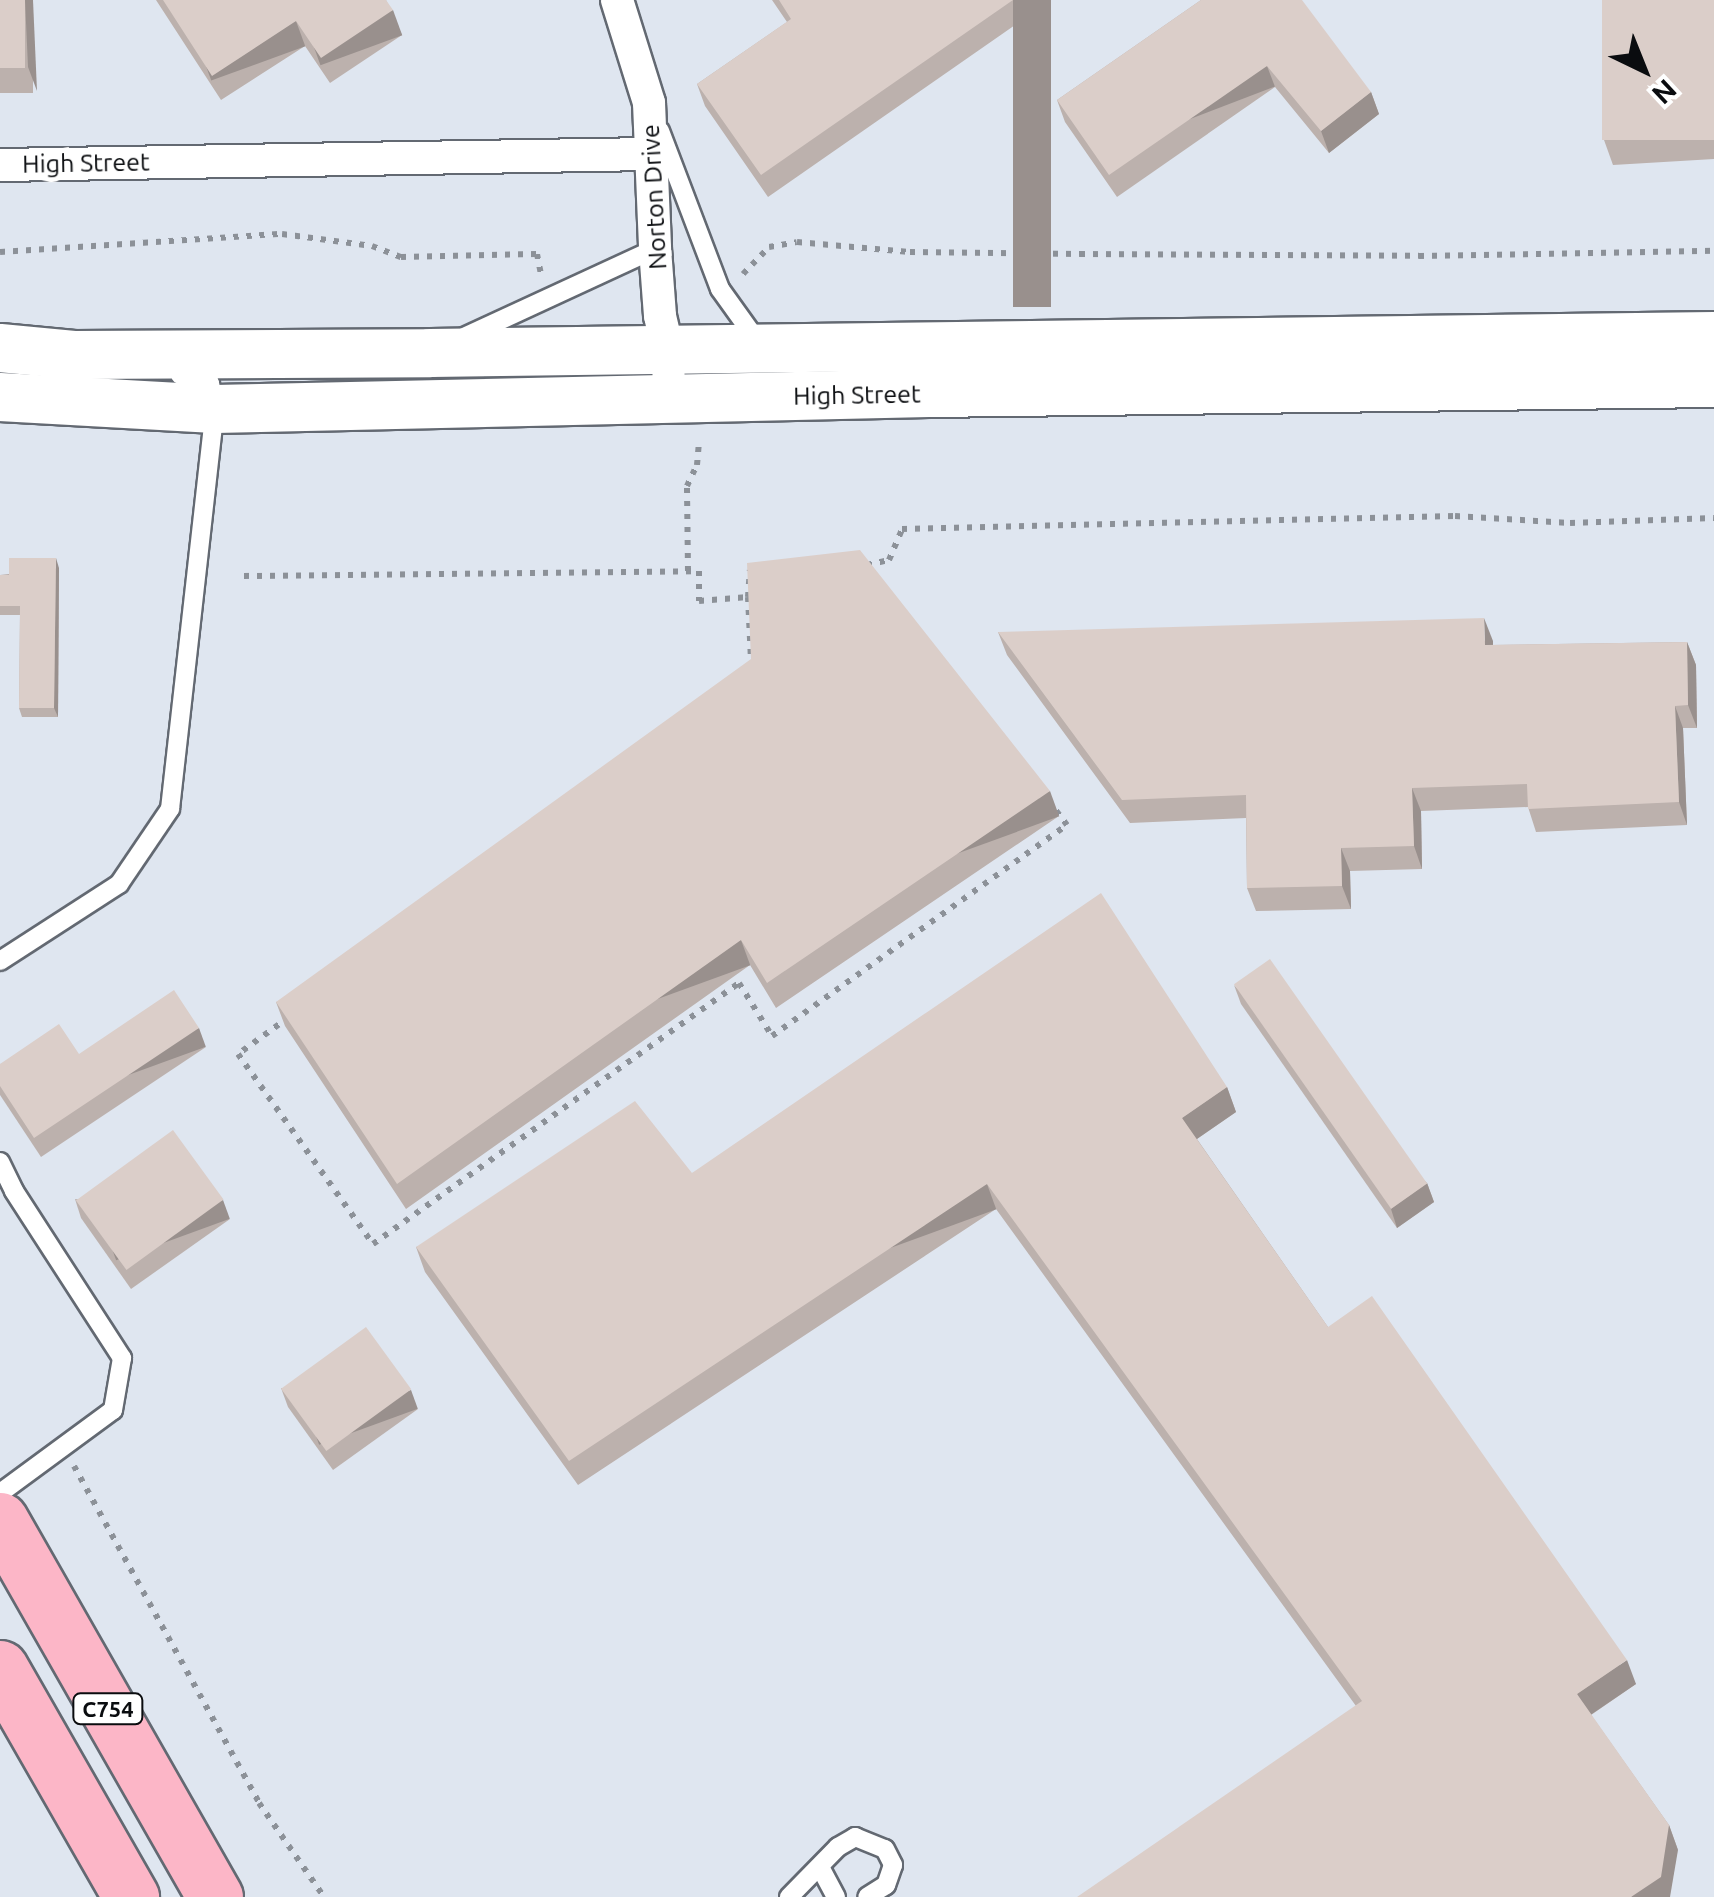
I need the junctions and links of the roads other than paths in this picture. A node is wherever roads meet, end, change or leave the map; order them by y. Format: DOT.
graph roads {
  1 [pos="617,0"];
  2 [pos="650,103"];
  3 [pos="652,154"];
  4 [pos="0,165"];
  5 [pos="655,249"];
  6 [pos="1714,336"];
  7 [pos="0,348"];
  8 [pos="763,349"];
  9 [pos="668,350"];
  10 [pos="430,353"];
  11 [pos="74,355"];
  12 [pos="1714,384"];
  13 [pos="0,397"];
  14 [pos="669,399"];
  15 [pos="215,410"];
  16 [pos="0,961"];
  17 [pos="0,1162"];
  18 [pos="0,1493"];
  19 [pos="0,1520"];
  20 [pos="0,1668"];
  21 [pos="820,1867"];
  22 [pos="131,1897"];
  23 [pos="215,1897"];
  24 [pos="789,1897"];
  25 [pos="836,1897"];
  26 [pos="867,1897"];
  1 -- 2 [label="street, Norton Drive"];
  2 -- 3 [label="street, Norton Drive"];
  2 -- 8 [label="lane"];
  3 -- 4 [label="street, High Street"];
  3 -- 5 [label="street, Norton Drive"];
  5 -- 9 [label="street, Norton Drive"];
  5 -- 10 [label="lane"];
  6 -- 8 [label="main road, High Street"];
  7 -- 11 [label="main road, High Street"];
  8 -- 9 [label="main road, High Street"];
  9 -- 10 [label="main road, High Street"];
  9 -- 14 [label="street, Norton Drive"];
  10 -- 11 [label="main road, High Street"];
  11 -- 15 [label="lane"];
  12 -- 14 [label="main road, High Street"];
  13 -- 15 [label="main road, High Street"];
  14 -- 15 [label="main road, High Street"];
  15 -- 16 [label="lane"];
  17 -- 18 [label="lane"];
  19 -- 23 [label="highway, C754"];
  20 -- 22 [label="highway, C754"];
  21 -- 24 [label="lane"];
  21 -- 25 [label="lane"];
  21 -- 26 [label="lane"];
}
